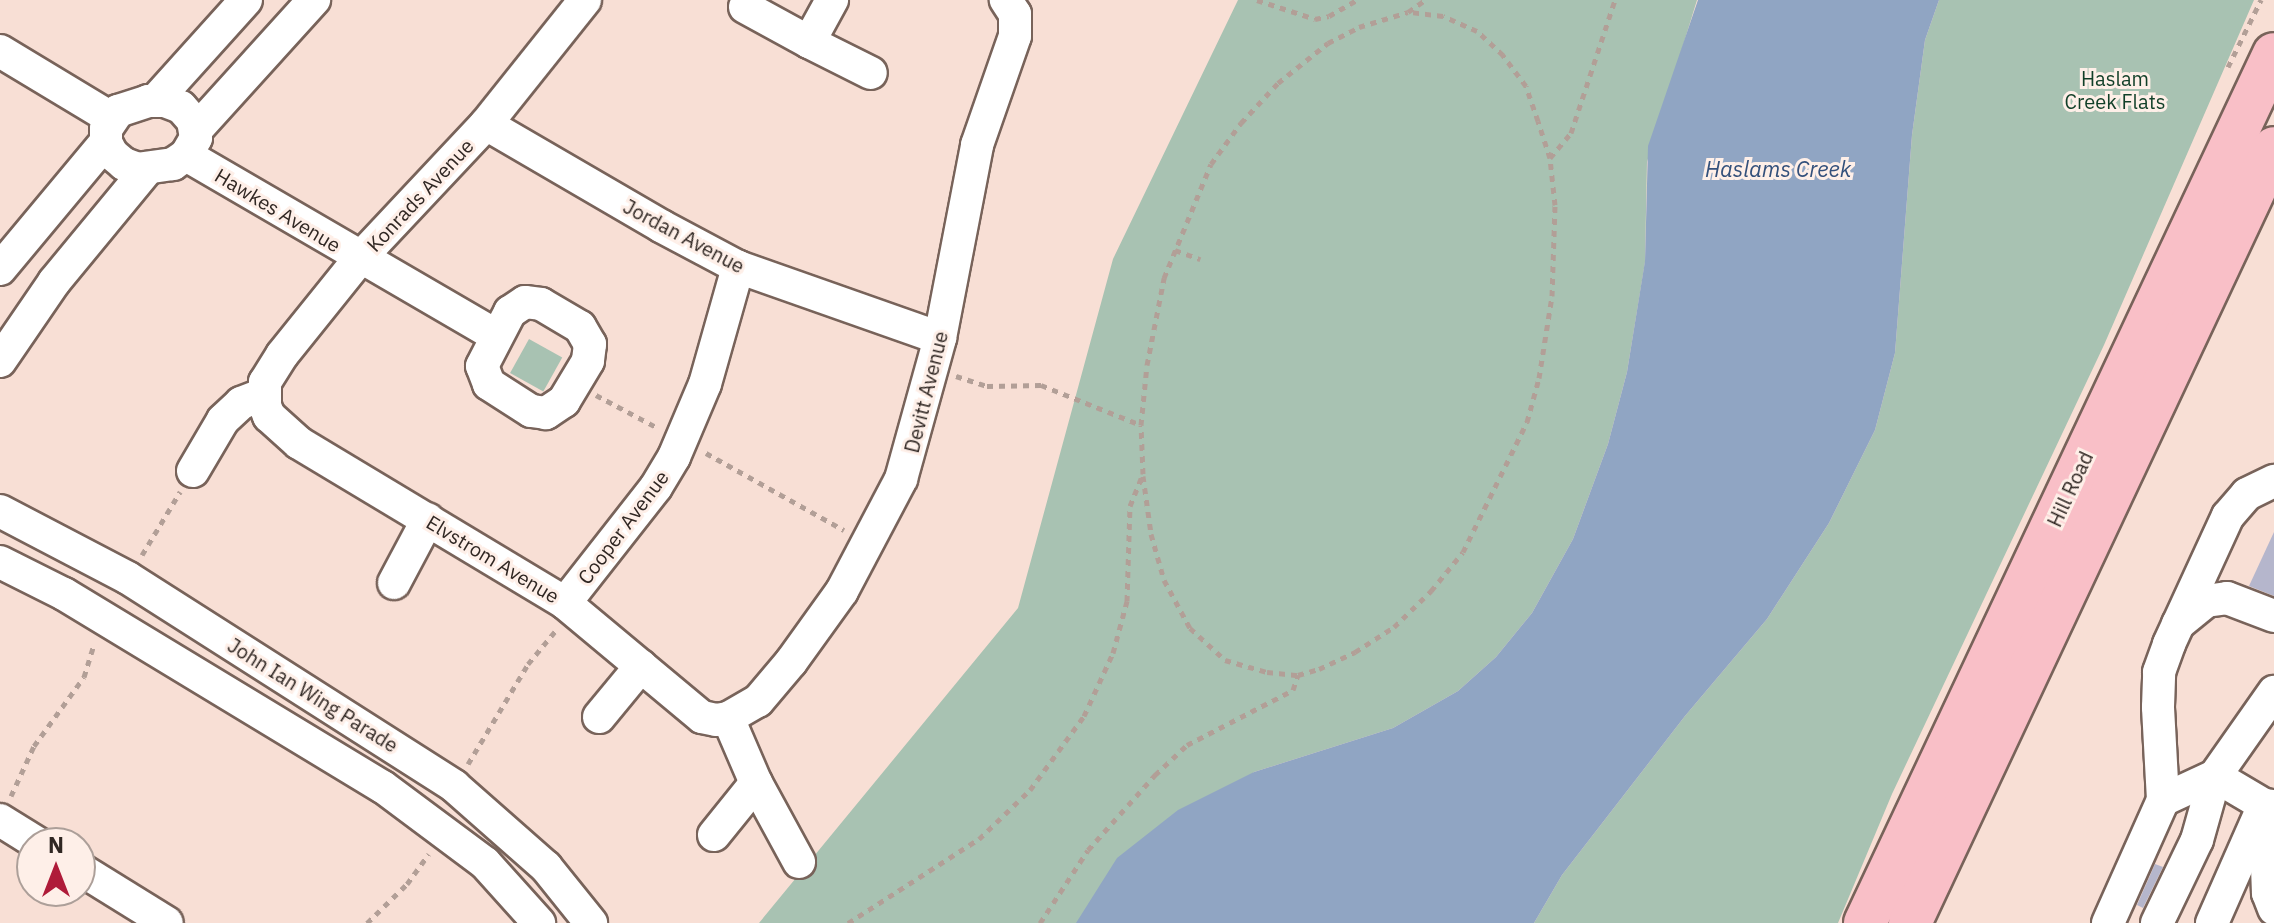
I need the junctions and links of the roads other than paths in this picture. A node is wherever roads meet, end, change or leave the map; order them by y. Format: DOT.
graph roads {
  1 [pos="246,0"];
  2 [pos="314,0"];
  3 [pos="585,0"];
  4 [pos="832,0"];
  5 [pos="745,7"];
  6 [pos="1011,7"];
  7 [pos="809,42"];
  8 [pos="0,51"];
  9 [pos="2274,54"];
  10 [pos="871,73"];
  11 [pos="155,101"];
  12 [pos="486,124"];
  13 [pos="108,130"];
  14 [pos="191,142"];
  15 [pos="2274,148"];
  16 [pos="147,169"];
  17 [pos="360,258"];
  18 [pos="738,267"];
  19 [pos="0,269"];
  20 [pos="495,335"];
  21 [pos="939,342"];
  22 [pos="0,361"];
  23 [pos="264,394"];
  24 [pos="193,471"];
  25 [pos="2274,481"];
  26 [pos="0,511"];
  27 [pos="428,519"];
  28 [pos="0,562"];
  29 [pos="394,583"];
  30 [pos="569,606"];
  31 [pos="2274,616"];
  32 [pos="2178,624"];
  33 [pos="641,666"];
  34 [pos="2274,692"];
  35 [pos="599,717"];
  36 [pos="728,718"];
  37 [pos="2215,776"];
  38 [pos="756,783"];
  39 [pos="2163,800"];
  40 [pos="2269,805"];
  41 [pos="714,835"];
  42 [pos="799,862"];
  43 [pos="96,879"];
  44 [pos="2274,909"];
  45 [pos="167,923"];
  46 [pos="539,923"];
  47 [pos="591,923"];
  48 [pos="1865,923"];
  49 [pos="1910,923"];
  50 [pos="2108,923"];
  51 [pos="2157,923"];
  52 [pos="2212,923"];
  1 -- 11 [label="street"];
  2 -- 14 [label="street"];
  3 -- 12 [label="street, Konrads Avenue"];
  4 -- 7 [label="street"];
  5 -- 7 [label="street"];
  6 -- 21 [label="street, Devitt Avenue"];
  7 -- 10 [label="street"];
  8 -- 13 [label="street"];
  9 -- 48 [label="main road, Hill Road"];
  11 -- 13 [label="street"];
  11 -- 14 [label="street"];
  12 -- 17 [label="street, Konrads Avenue"];
  12 -- 18 [label="street, Jordan Avenue"];
  13 -- 16 [label="street"];
  13 -- 19 [label="street"];
  14 -- 16 [label="street"];
  14 -- 17 [label="street, Hawkes Avenue"];
  15 -- 49 [label="main road, Hill Road"];
  16 -- 22 [label="street"];
  17 -- 20 [label="street, Hawkes Avenue"];
  17 -- 23 [label="street, Konrads Avenue"];
  18 -- 21 [label="street, Jordan Avenue"];
  18 -- 30 [label="street, Cooper Avenue"];
  20 -- 20 [label="street"];
  21 -- 36 [label="street, Devitt Avenue"];
  23 -- 24 [label="street"];
  23 -- 27 [label="street, Elvstrom Avenue"];
  25 -- 32 [label="street"];
  26 -- 47 [label="street, John Ian Wing Parade"];
  27 -- 29 [label="street"];
  27 -- 30 [label="street, Elvstrom Avenue"];
  28 -- 46 [label="street, John Ian Wing Parade"];
  30 -- 33 [label="street, Elvstrom Avenue"];
  31 -- 32 [label="street"];
  32 -- 39 [label="street"];
  33 -- 35 [label="street"];
  33 -- 36 [label="street, Elvstrom Avenue"];
  34 -- 37 [label="street"];
  36 -- 38 [label="street"];
  37 -- 39 [label="street"];
  37 -- 40 [label="street"];
  37 -- 51 [label="street"];
  38 -- 41 [label="street"];
  38 -- 42 [label="street"];
  39 -- 50 [label="street"];
  40 -- 44 [label="street"];
  40 -- 52 [label="street"];
  43 -- 45 [label="street"];
}
